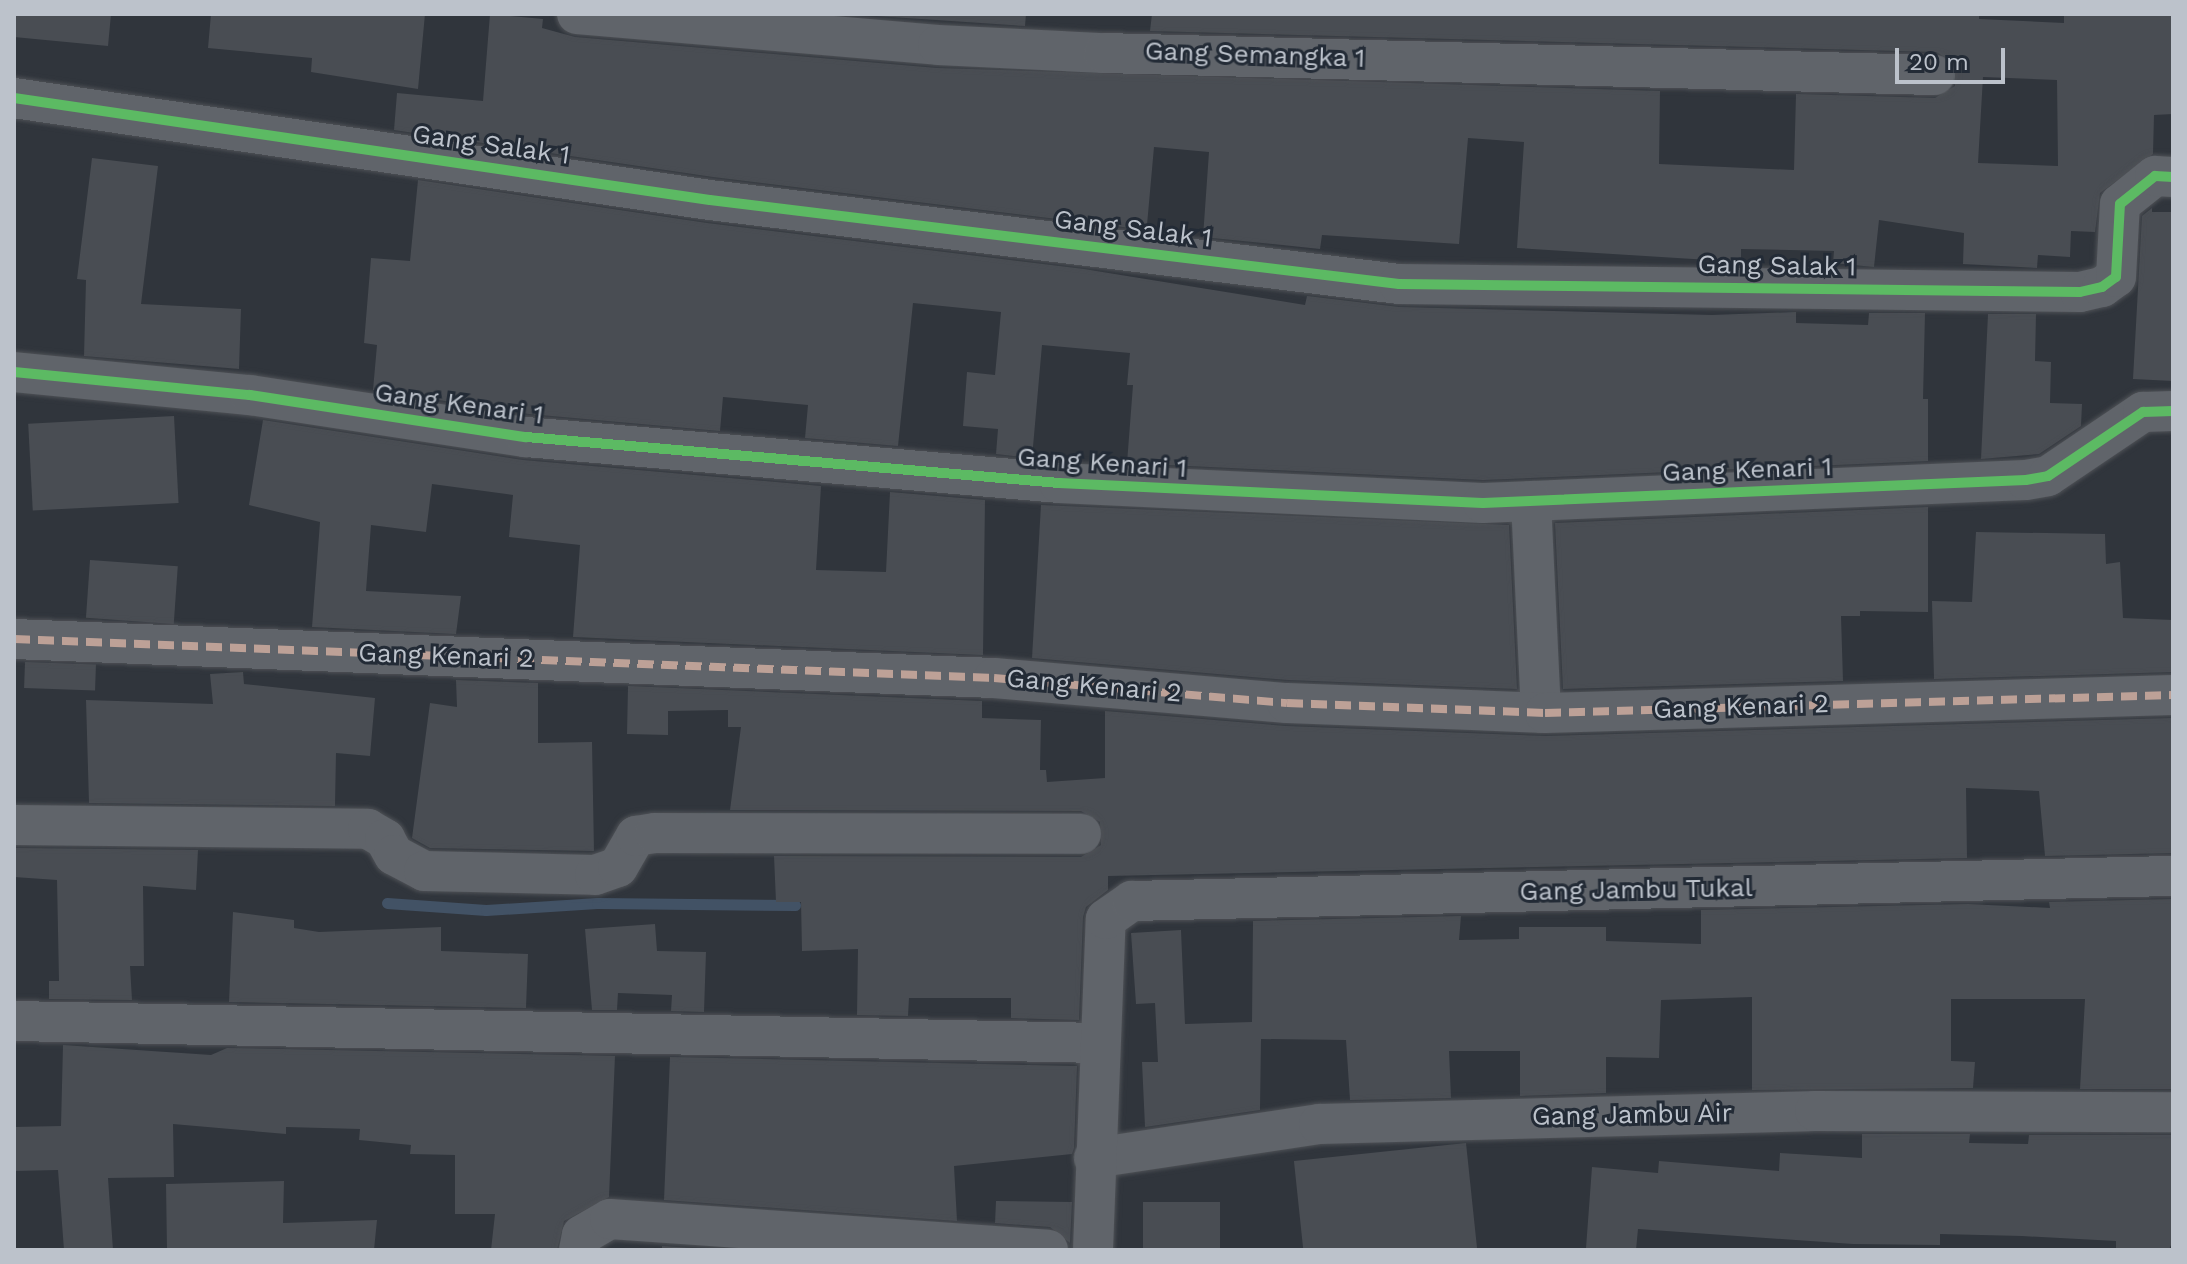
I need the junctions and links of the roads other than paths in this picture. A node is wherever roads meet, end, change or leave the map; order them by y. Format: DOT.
graph roads {
  1 [pos="577,14"];
  2 [pos="1935,75"];
  3 [pos="14,98"];
  4 [pos="2173,177"];
  5 [pos="14,372"];
  6 [pos="2173,411"];
  7 [pos="1531,501"];
  8 [pos="14,639"];
  9 [pos="2173,695"];
  10 [pos="1541,713"];
  11 [pos="14,825"];
  12 [pos="1081,834"];
  13 [pos="2173,876"];
  14 [pos="14,1021"];
  15 [pos="1098,1043"];
  16 [pos="2173,1112"];
  17 [pos="1094,1158"];
  18 [pos="579,1250"];
  19 [pos="1048,1250"];
  20 [pos="1093,1250"];
  1 -- 2 [label="street, Gang Semangka 1"];
  3 -- 4 [label="street, Gang Salak 1"];
  5 -- 7 [label="street, Gang Kenari 1"];
  6 -- 7 [label="street, Gang Kenari 1"];
  7 -- 10 [label="street"];
  8 -- 10 [label="street, Gang Kenari 2"];
  9 -- 10 [label="street, Gang Kenari 2"];
  11 -- 12 [label="street"];
  13 -- 15 [label="street, Gang Jambu Tukal"];
  14 -- 15 [label="street"];
  15 -- 17 [label="street"];
  16 -- 17 [label="street, Gang Jambu Air"];
  17 -- 20 [label="street"];
  18 -- 19 [label="street"];
}
